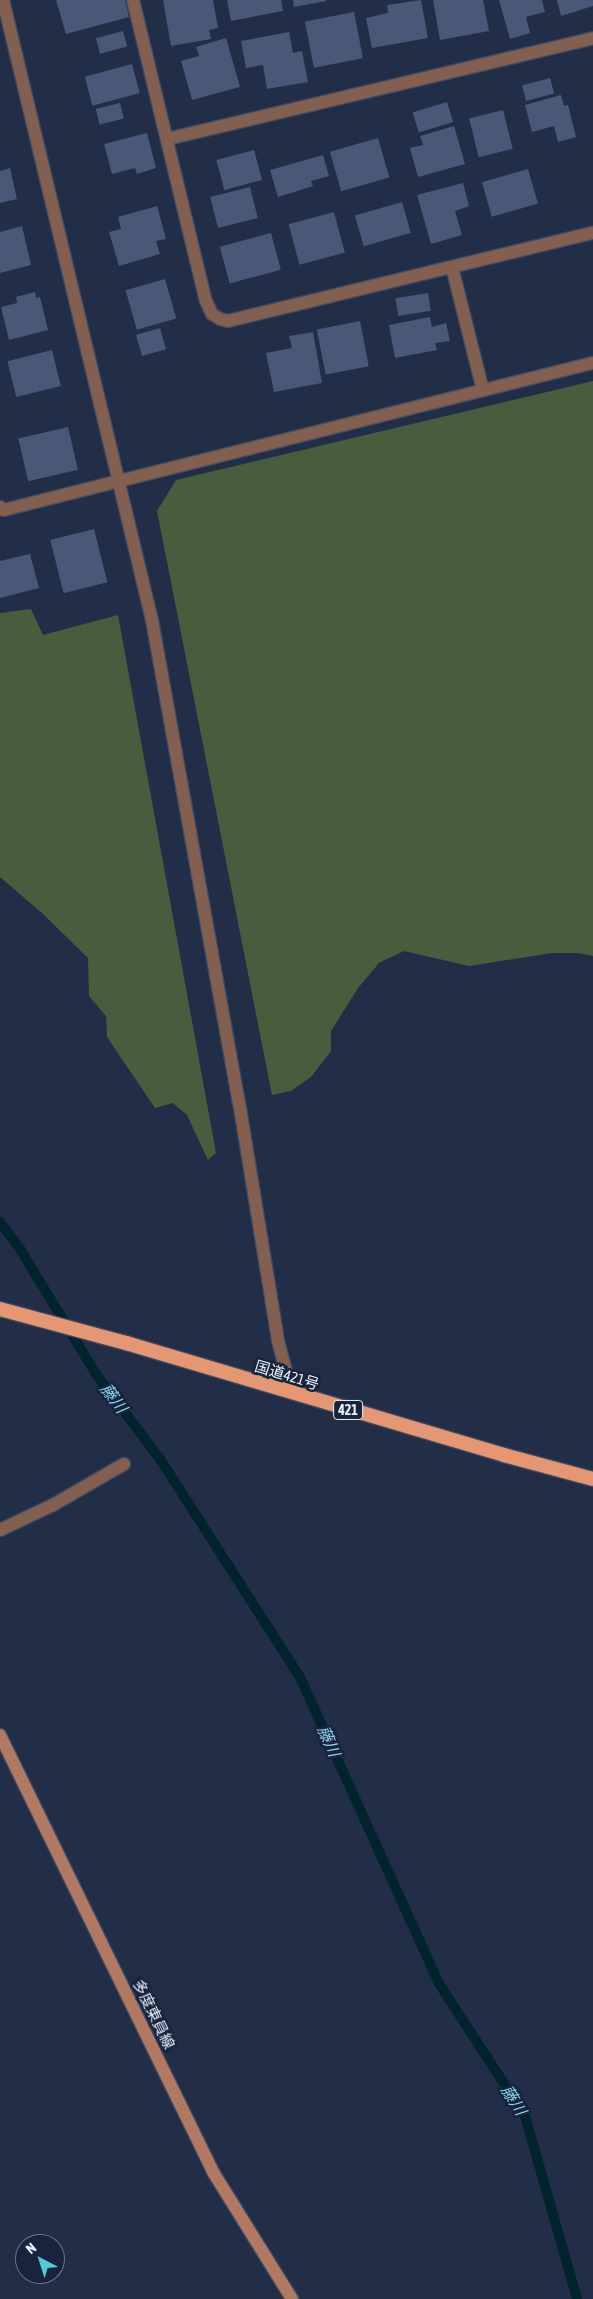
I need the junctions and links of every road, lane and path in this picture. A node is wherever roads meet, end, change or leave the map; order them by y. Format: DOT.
graph roads {
  1 [pos="3,0"];
  2 [pos="132,0"];
  3 [pos="593,38"];
  4 [pos="167,139"];
  5 [pos="593,232"];
  6 [pos="452,267"];
  7 [pos="593,363"];
  8 [pos="483,390"];
  9 [pos="119,480"];
  10 [pos="0,507"];
  11 [pos="0,1309"];
  12 [pos="292,1393"];
  13 [pos="124,1464"];
  14 [pos="593,1479"];
  15 [pos="0,1530"];
  16 [pos="0,1735"];
  17 [pos="292,2299"];
  1 -- 9 [label="street"];
  2 -- 4 [label="street"];
  3 -- 4 [label="street"];
  4 -- 6 [label="street"];
  5 -- 6 [label="street"];
  6 -- 8 [label="street"];
  7 -- 8 [label="street"];
  8 -- 9 [label="street"];
  9 -- 10 [label="street"];
  9 -- 12 [label="street"];
  11 -- 12 [label="highway, 国道421号 / 421"];
  12 -- 14 [label="highway, 国道421号 / 421"];
  13 -- 15 [label="street"];
  16 -- 17 [label="main road, 多度東員線"];
}
